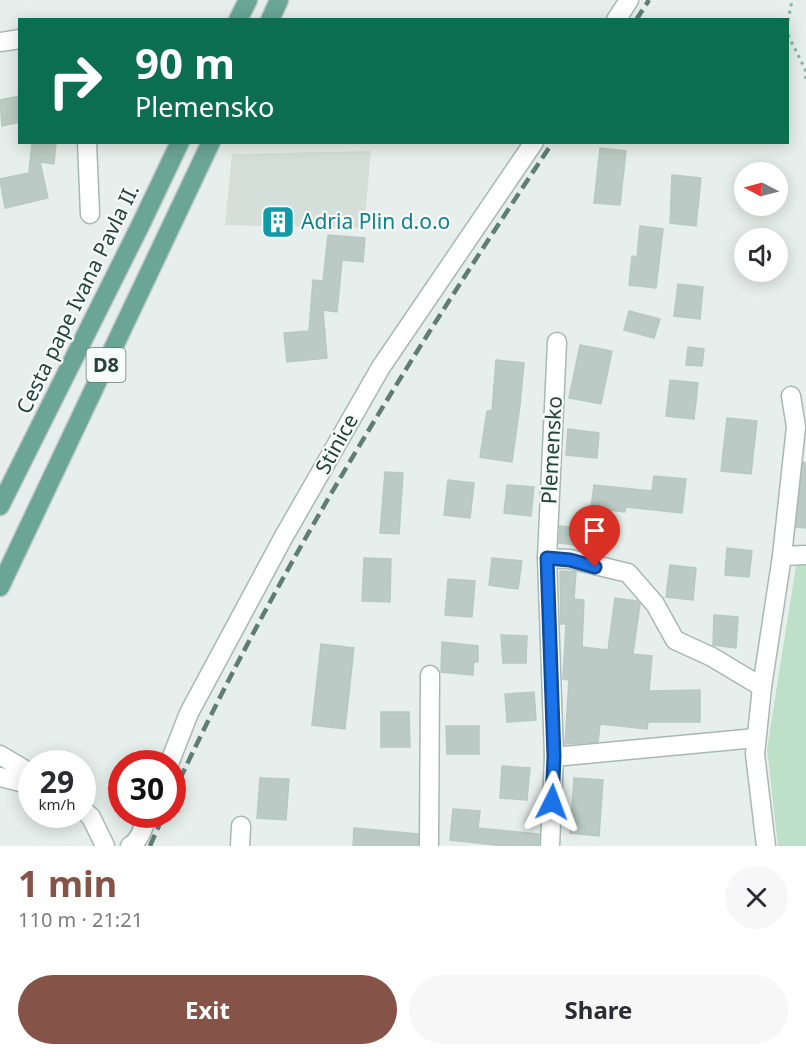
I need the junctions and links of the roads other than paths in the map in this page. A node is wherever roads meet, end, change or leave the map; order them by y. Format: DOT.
graph roads {
  1 [pos="248,0"];
  2 [pos="279,0"];
  3 [pos="629,0"];
  4 [pos="239,18"];
  5 [pos="271,18"];
  6 [pos="617,18"];
  7 [pos="18,39"];
  8 [pos="0,42"];
  9 [pos="87,144"];
  10 [pos="179,144"];
  11 [pos="210,144"];
  12 [pos="533,144"];
  13 [pos="90,214"];
  14 [pos="557,342"];
  15 [pos="791,396"];
  16 [pos="0,507"];
  17 [pos="806,555"];
  18 [pos="783,556"];
  19 [pos="547,558"];
  20 [pos="0,587"];
  21 [pos="430,675"];
  22 [pos="762,687"];
  23 [pos="756,738"];
  24 [pos="174,750"];
  25 [pos="0,755"];
  26 [pos="554,757"];
  27 [pos="18,766"];
  28 [pos="0,777"];
  29 [pos="18,782"];
  30 [pos="241,826"];
  31 [pos="96,827"];
  32 [pos="143,828"];
  33 [pos="105,846"];
  34 [pos="130,846"];
  35 [pos="240,846"];
  36 [pos="429,846"];
  37 [pos="550,846"];
  38 [pos="766,846"];
  1 -- 4 [label="main road"];
  2 -- 5 [label="main road"];
  3 -- 6 [label="street"];
  7 -- 8 [label="street"];
  9 -- 13 [label="street"];
  10 -- 16 [label="main road, Cesta pape Ivana Pavla II. / D8"];
  11 -- 20 [label="main road, D8"];
  12 -- 24 [label="street, Stinice"];
  14 -- 19 [label="street, Plemensko"];
  15 -- 18 [label="street"];
  17 -- 18 [label="street"];
  18 -- 22 [label="street"];
  19 -- 22 [label="street"];
  19 -- 26 [label="street, Plemensko"];
  21 -- 36 [label="street"];
  22 -- 23 [label="street"];
  23 -- 26 [label="street"];
  23 -- 38 [label="street"];
  25 -- 27 [label="street"];
  26 -- 37 [label="street, Plemensko"];
  28 -- 29 [label="street"];
  30 -- 35 [label="street"];
  31 -- 33 [label="street"];
  32 -- 34 [label="street"];
}
